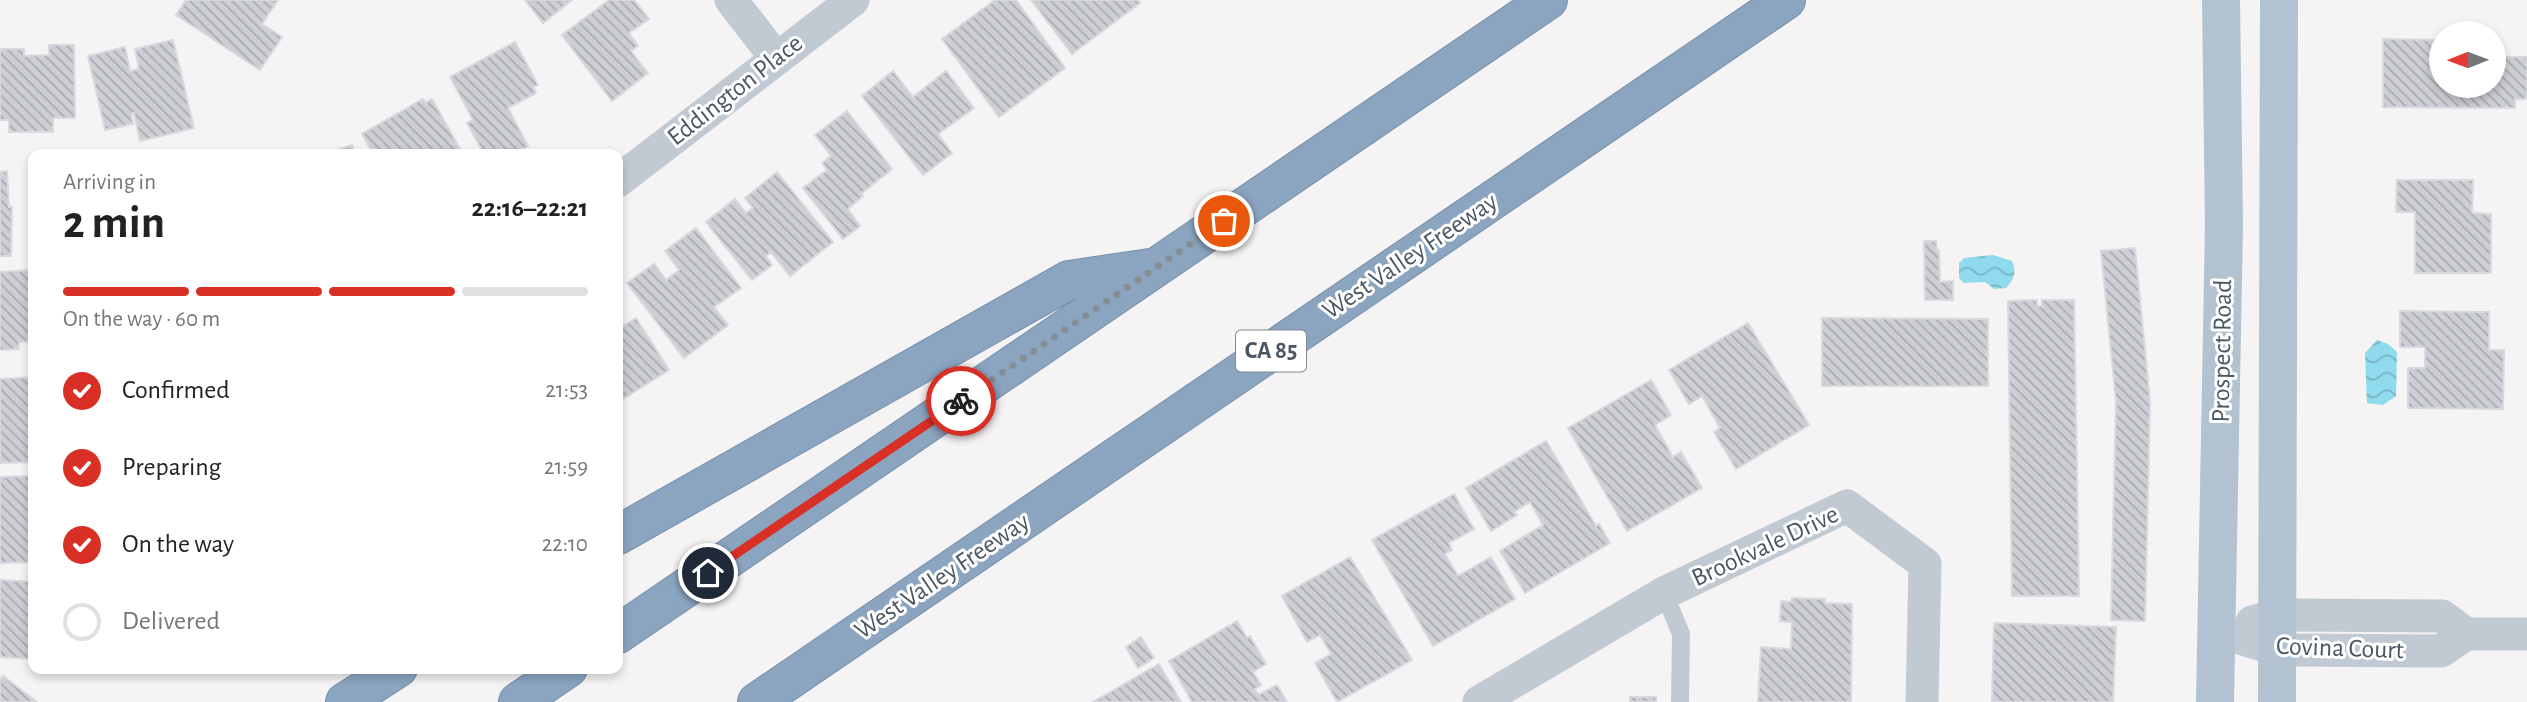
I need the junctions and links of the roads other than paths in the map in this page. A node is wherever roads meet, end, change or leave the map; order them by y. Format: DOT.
graph roads {
  1 [pos="731,0"];
  2 [pos="853,0"];
  3 [pos="1548,0"];
  4 [pos="1786,0"];
  5 [pos="2221,0"];
  6 [pos="2279,0"];
  7 [pos="776,58"];
  8 [pos="623,177"];
  9 [pos="1159,266"];
  10 [pos="623,532"];
  11 [pos="1664,593"];
  12 [pos="623,631"];
  13 [pos="2217,631"];
  14 [pos="2278,633"];
  15 [pos="2527,634"];
  16 [pos="389,674"];
  17 [pos="559,674"];
  18 [pos="345,702"];
  19 [pos="518,702"];
  20 [pos="757,702"];
  21 [pos="1479,702"];
  22 [pos="1680,702"];
  23 [pos="1922,702"];
  24 [pos="2215,702"];
  25 [pos="2277,702"];
  1 -- 7 [label="street"];
  2 -- 7 [label="street, Eddington Place"];
  3 -- 9 [label="highway"];
  4 -- 20 [label="highway, West Valley Freeway / CA 85"];
  5 -- 13 [label="main road, Prospect Road"];
  6 -- 14 [label="main road"];
  7 -- 8 [label="street, Eddington Place"];
  9 -- 10 [label="highway"];
  9 -- 12 [label="highway"];
  11 -- 21 [label="street, Brookvale Drive"];
  11 -- 22 [label="lane"];
  11 -- 23 [label="street, Brookvale Drive"];
  13 -- 14 [label="street, Covina Court"];
  13 -- 24 [label="main road, Prospect Road"];
  14 -- 15 [label="street, Covina Court"];
  14 -- 25 [label="main road"];
  16 -- 18 [label="highway"];
  17 -- 19 [label="highway"];
}
